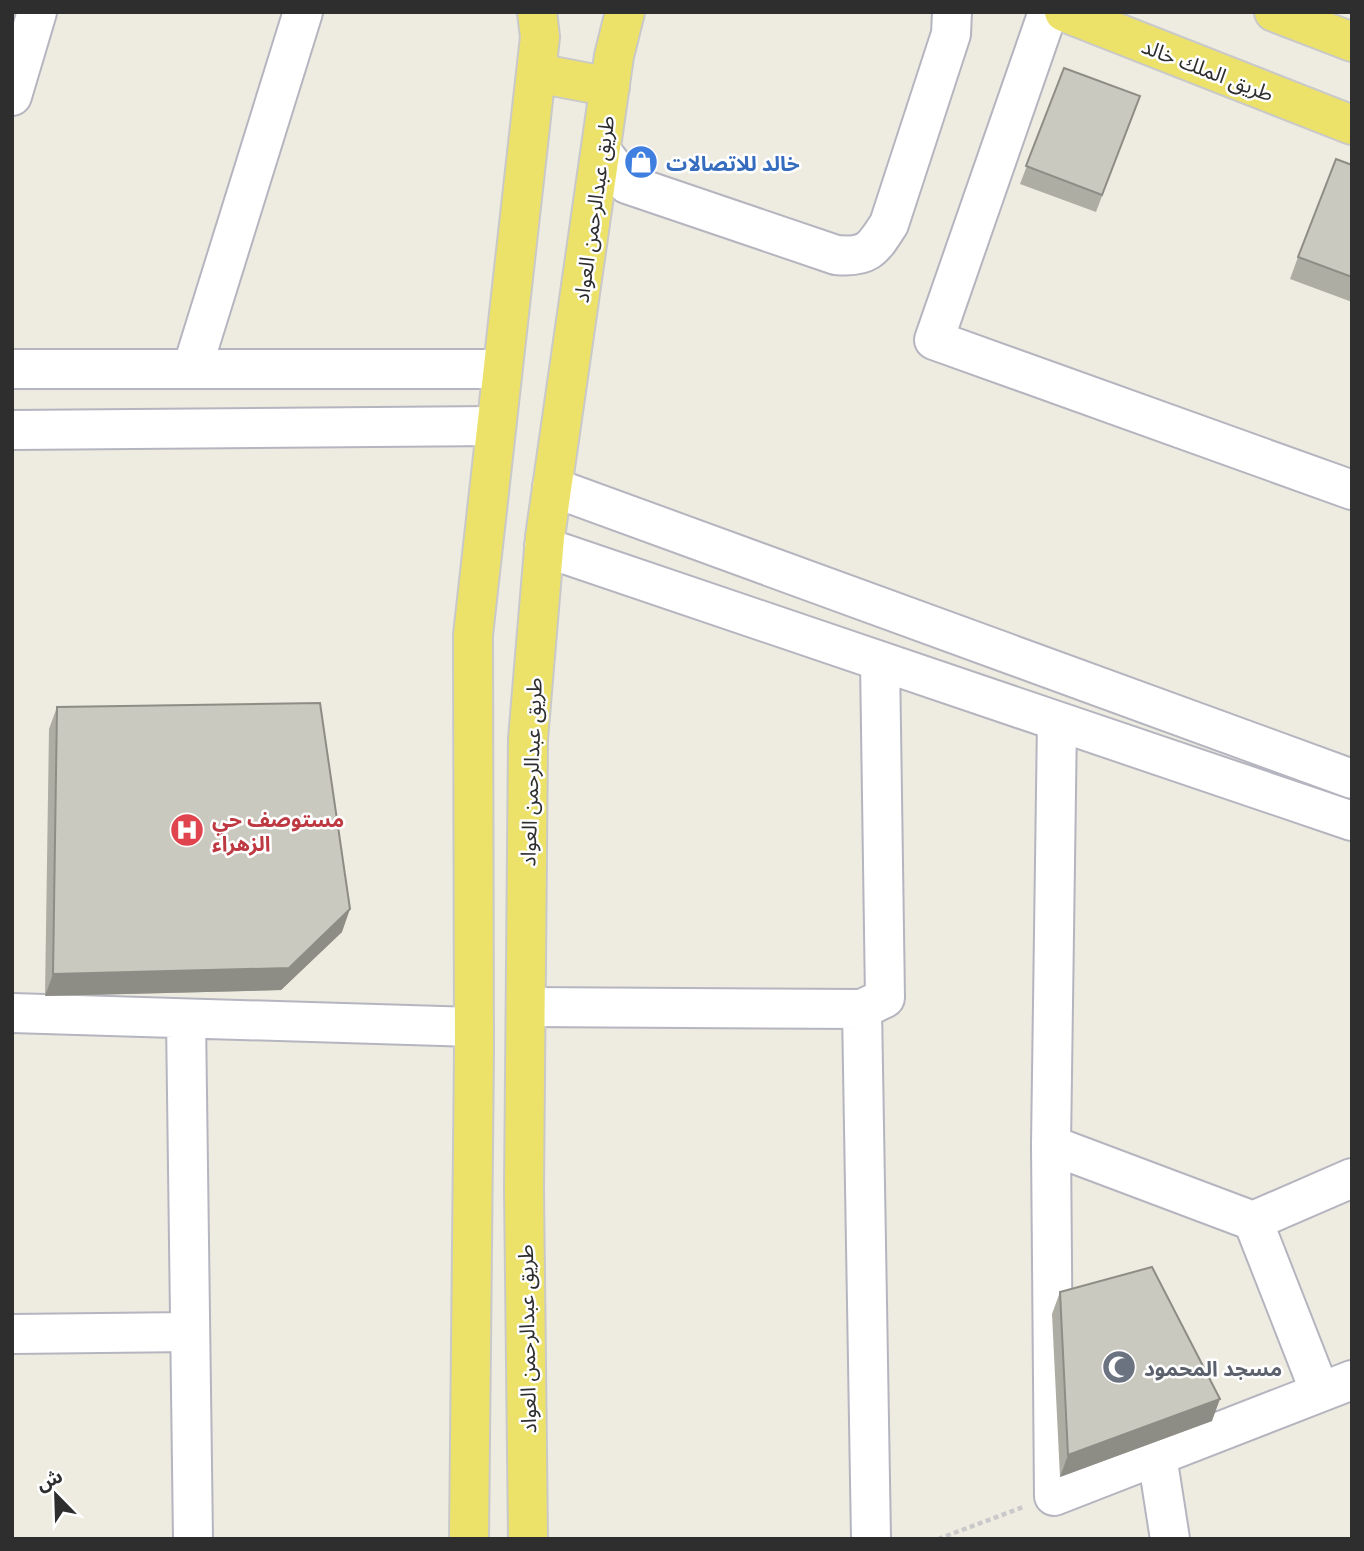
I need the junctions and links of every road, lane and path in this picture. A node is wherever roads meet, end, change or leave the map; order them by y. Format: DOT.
graph roads {
  1 [pos="37,12"];
  2 [pos="303,12"];
  3 [pos="537,12"];
  4 [pos="625,12"];
  5 [pos="952,12"];
  6 [pos="1048,12"];
  7 [pos="1064,12"];
  8 [pos="1274,12"];
  9 [pos="1352,42"];
  10 [pos="537,73"];
  11 [pos="610,87"];
  12 [pos="12,96"];
  13 [pos="1352,125"];
  14 [pos="601,151"];
  15 [pos="12,369"];
  16 [pos="192,369"];
  17 [pos="502,369"];
  18 [pos="496,426"];
  19 [pos="12,430"];
  20 [pos="552,487"];
  21 [pos="1352,490"];
  22 [pos="544,547"];
  23 [pos="880,661"];
  24 [pos="1057,721"];
  25 [pos="1352,779"];
  26 [pos="1352,821"];
  27 [pos="526,1007"];
  28 [pos="862,1009"];
  29 [pos="12,1013"];
  30 [pos="186,1018"];
  31 [pos="474,1027"];
  32 [pos="1051,1145"];
  33 [pos="1352,1178"];
  34 [pos="1253,1221"];
  35 [pos="190,1332"];
  36 [pos="12,1334"];
  37 [pos="471,1357"];
  38 [pos="526,1357"];
  39 [pos="1336,1386"];
  40 [pos="1157,1456"];
  41 [pos="1054,1496"];
  42 [pos="192,1539"];
  43 [pos="469,1539"];
  44 [pos="528,1539"];
  45 [pos="871,1539"];
  46 [pos="938,1539"];
  47 [pos="1170,1539"];
  1 -- 12 [label="street"];
  2 -- 16 [label="street"];
  3 -- 10 [label="main road"];
  4 -- 11 [label="main road, طريق عبدالرحمن العواد"];
  5 -- 14 [label="street"];
  6 -- 21 [label="street"];
  7 -- 13 [label="main road, طريق الملك خالد"];
  8 -- 9 [label="main road"];
  10 -- 11 [label="main road"];
  10 -- 17 [label="main road"];
  11 -- 14 [label="main road, طريق عبدالرحمن العواد"];
  14 -- 20 [label="main road, طريق عبدالرحمن العواد"];
  15 -- 16 [label="street"];
  16 -- 17 [label="street"];
  17 -- 18 [label="main road"];
  18 -- 19 [label="street"];
  18 -- 31 [label="main road"];
  20 -- 22 [label="main road, طريق عبدالرحمن العواد"];
  20 -- 25 [label="street"];
  22 -- 23 [label="street"];
  22 -- 27 [label="main road, طريق عبدالرحمن العواد"];
  23 -- 24 [label="street"];
  23 -- 28 [label="street"];
  24 -- 26 [label="street"];
  24 -- 32 [label="street"];
  27 -- 28 [label="street"];
  27 -- 38 [label="main road, طريق عبدالرحمن العواد"];
  28 -- 45 [label="street"];
  29 -- 30 [label="street"];
  30 -- 31 [label="street"];
  30 -- 35 [label="street"];
  31 -- 37 [label="main road"];
  32 -- 34 [label="street"];
  32 -- 41 [label="street"];
  33 -- 34 [label="street"];
  34 -- 39 [label="street"];
  35 -- 36 [label="street"];
  35 -- 42 [label="street"];
  37 -- 38 [label="main road"];
  37 -- 43 [label="main road"];
  38 -- 44 [label="main road, طريق عبدالرحمن العواد"];
  39 -- 40 [label="street"];
  40 -- 41 [label="street"];
  40 -- 47 [label="street"];
  41 -- 46 [label="path"];
}
